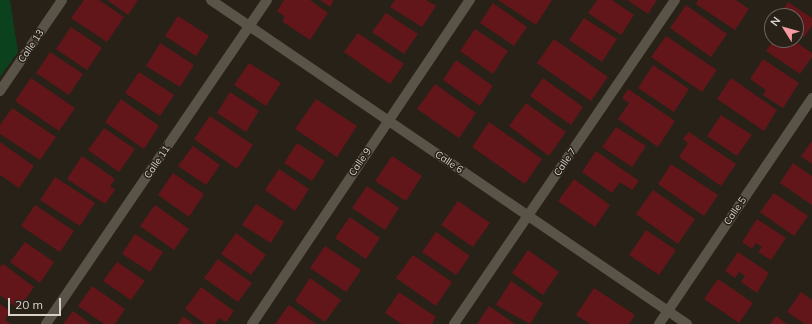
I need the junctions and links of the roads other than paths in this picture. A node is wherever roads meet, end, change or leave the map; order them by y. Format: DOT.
graph roads {
  1 [pos="62,0"];
  2 [pos="211,0"];
  3 [pos="267,0"];
  4 [pos="470,0"];
  5 [pos="675,0"];
  6 [pos="249,26"];
  7 [pos="0,91"];
  8 [pos="812,98"];
  9 [pos="388,120"];
  10 [pos="528,216"];
  11 [pos="668,311"];
  12 [pos="46,324"];
  13 [pos="252,324"];
  14 [pos="454,324"];
  15 [pos="659,324"];
  16 [pos="687,324"];
  1 -- 7 [label="street, Calle 13"];
  2 -- 6 [label="street, Calle 6"];
  3 -- 6 [label="street, Calle 11"];
  4 -- 9 [label="street, Calle 9"];
  5 -- 10 [label="street, Calle 7"];
  6 -- 9 [label="street, Calle 6"];
  6 -- 12 [label="street, Calle 11"];
  8 -- 11 [label="street, Calle 5"];
  9 -- 10 [label="street, Calle 6"];
  9 -- 13 [label="street, Calle 9"];
  10 -- 11 [label="street, Calle 6"];
  10 -- 14 [label="street, Calle 7"];
  11 -- 15 [label="street, Calle 5"];
  11 -- 16 [label="street, Calle 6"];
}
